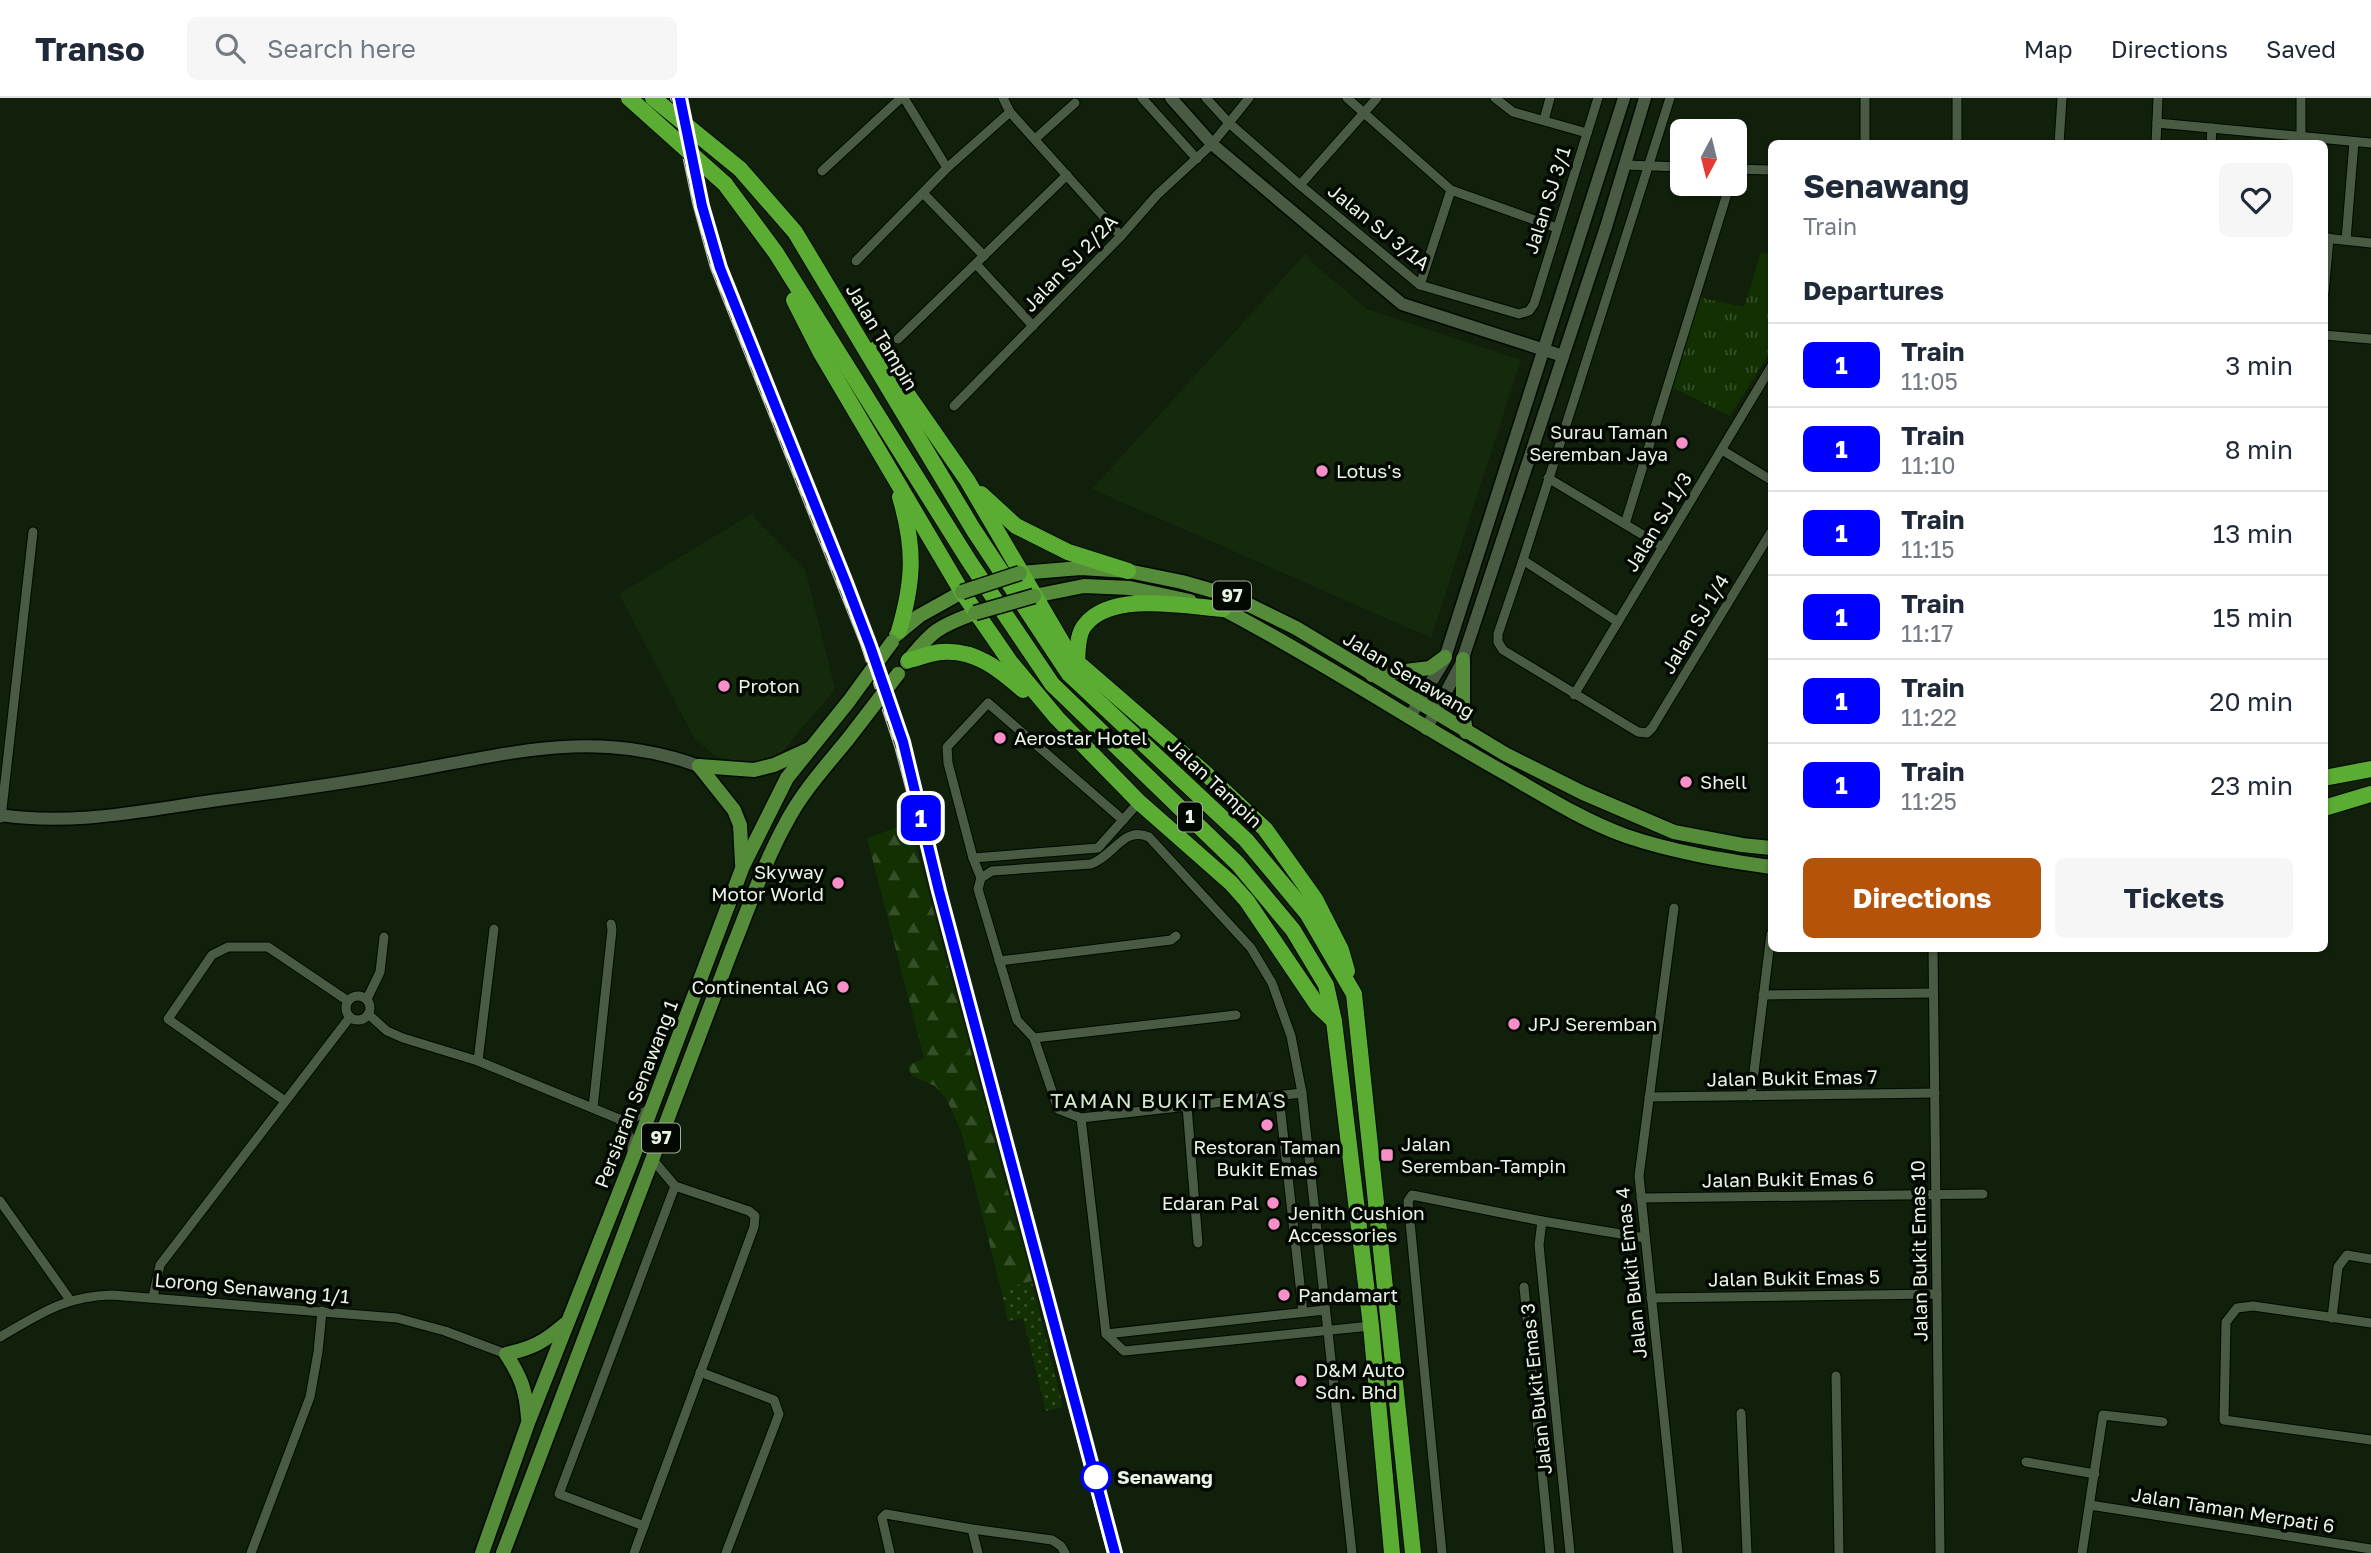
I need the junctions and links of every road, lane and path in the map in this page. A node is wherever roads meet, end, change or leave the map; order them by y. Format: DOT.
graph roads {
  1 [pos="629,98"];
  2 [pos="653,98"];
  3 [pos="902,98"];
  4 [pos="1003,98"];
  5 [pos="1142,98"];
  6 [pos="1171,98"];
  7 [pos="1206,98"];
  8 [pos="1249,98"];
  9 [pos="1348,98"];
  10 [pos="1377,98"];
  11 [pos="1496,98"];
  12 [pos="1550,98"];
  13 [pos="1598,98"];
  14 [pos="1623,98"];
  15 [pos="1645,98"];
  16 [pos="1670,98"];
  17 [pos="1865,98"];
  18 [pos="1957,98"];
  19 [pos="2062,98"];
  20 [pos="2158,98"];
  21 [pos="2301,98"];
  22 [pos="1075,103"];
  23 [pos="1010,112"];
  24 [pos="1365,113"];
  25 [pos="1544,120"];
  26 [pos="1229,123"];
  27 [pos="2158,123"];
  28 [pos="2212,128"];
  29 [pos="1587,133"];
  30 [pos="2301,137"];
  31 [pos="1035,139"];
  32 [pos="1866,140"];
  33 [pos="1957,140"];
  34 [pos="2059,140"];
  35 [pos="2156,140"];
  36 [pos="2211,140"];
  37 [pos="2354,142"];
  38 [pos="2371,143"];
  39 [pos="1212,144"];
  40 [pos="1197,159"];
  41 [pos="1625,165"];
  42 [pos="1649,166"];
  43 [pos="1670,167"];
  44 [pos="947,168"];
  45 [pos="1747,170"];
  46 [pos="1768,170"];
  47 [pos="822,171"];
  48 [pos="1599,174"];
  49 [pos="1067,175"];
  50 [pos="1300,185"];
  51 [pos="1451,190"];
  52 [pos="923,192"];
  53 [pos="1726,196"];
  54 [pos="736,197"];
  55 [pos="1557,228"];
  56 [pos="795,232"];
  57 [pos="1121,236"];
  58 [pos="2328,238"];
  59 [pos="2346,240"];
  60 [pos="2371,243"];
  61 [pos="984,256"];
  62 [pos="856,261"];
  63 [pos="976,264"];
  64 [pos="1420,285"];
  65 [pos="1529,311"];
  66 [pos="1033,326"];
  67 [pos="2328,335"];
  68 [pos="898,339"];
  69 [pos="2371,339"];
  70 [pos="1543,350"];
  71 [pos="1563,356"];
  72 [pos="1768,374"];
  73 [pos="954,406"];
  74 [pos="1721,450"];
  75 [pos="892,472"];
  76 [pos="1548,478"];
  77 [pos="1768,478"];
  78 [pos="967,480"];
  79 [pos="1625,524"];
  80 [pos="33,532"];
  81 [pos="1768,537"];
  82 [pos="1663,547"];
  83 [pos="1523,561"];
  84 [pos="1128,571"];
  85 [pos="1020,573"];
  86 [pos="962,592"];
  87 [pos="1034,596"];
  88 [pos="1223,610"];
  89 [pos="975,613"];
  90 [pos="1618,622"];
  91 [pos="895,637"];
  92 [pos="1445,657"];
  93 [pos="1463,659"];
  94 [pos="909,660"];
  95 [pos="1077,662"];
  96 [pos="1372,675"];
  97 [pos="1574,695"];
  98 [pos="1419,704"];
  99 [pos="1434,713"];
  100 [pos="1057,718"];
  101 [pos="1409,718"];
  102 [pos="1426,729"];
  103 [pos="1466,732"];
  104 [pos="811,748"];
  105 [pos="699,766"];
  106 [pos="2371,769"];
  107 [pos="2328,777"];
  108 [pos="2371,794"];
  109 [pos="1139,802"];
  110 [pos="2328,807"];
  111 [pos="1,817"];
  112 [pos="1123,820"];
  113 [pos="1768,848"];
  114 [pos="973,858"];
  115 [pos="743,866"];
  116 [pos="1768,866"];
  117 [pos="981,877"];
  118 [pos="1674,908"];
  119 [pos="611,924"];
  120 [pos="494,929"];
  121 [pos="1176,936"];
  122 [pos="384,937"];
  123 [pos="1769,952"];
  124 [pos="1933,952"];
  125 [pos="999,961"];
  126 [pos="1933,993"];
  127 [pos="1354,994"];
  128 [pos="1763,995"];
  129 [pos="367,999"];
  130 [pos="348,1001"];
  131 [pos="368,1014"];
  132 [pos="1236,1015"];
  133 [pos="351,1017"];
  134 [pos="1334,1021"];
  135 [pos="1034,1038"];
  136 [pos="478,1060"];
  137 [pos="1302,1093"];
  138 [pos="1934,1093"];
  139 [pos="1279,1096"];
  140 [pos="1751,1096"];
  141 [pos="1649,1097"];
  142 [pos="285,1101"];
  143 [pos="653,1106"];
  144 [pos="1186,1106"];
  145 [pos="593,1108"];
  146 [pos="1081,1118"];
  147 [pos="619,1119"];
  148 [pos="632,1160"];
  149 [pos="653,1160"];
  150 [pos="675,1186"];
  151 [pos="1983,1194"];
  152 [pos="1936,1195"];
  153 [pos="1641,1198"];
  154 [pos="0,1201"];
  155 [pos="1542,1221"];
  156 [pos="1645,1238"];
  157 [pos="1198,1243"];
  158 [pos="2371,1259"];
  159 [pos="1524,1287"];
  160 [pos="1937,1294"];
  161 [pos="153,1297"];
  162 [pos="1651,1298"];
  163 [pos="70,1300"];
  164 [pos="1325,1310"];
  165 [pos="322,1311"];
  166 [pos="1303,1312"];
  167 [pos="2332,1318"];
  168 [pos="567,1322"];
  169 [pos="2371,1323"];
  170 [pos="1371,1326"];
  171 [pos="1328,1331"];
  172 [pos="1106,1334"];
  173 [pos="0,1337"];
  174 [pos="506,1353"];
  175 [pos="700,1372"];
  176 [pos="1836,1376"];
  177 [pos="1741,1413"];
  178 [pos="2163,1422"];
  179 [pos="528,1423"];
  180 [pos="2371,1440"];
  181 [pos="2026,1462"];
  182 [pos="2095,1474"];
  183 [pos="2090,1505"];
  184 [pos="644,1526"];
  185 [pos="972,1530"];
  186 [pos="2371,1549"];
  187 [pos="251,1553"];
  188 [pos="482,1553"];
  189 [pos="503,1553"];
  190 [pos="634,1553"];
  191 [pos="726,1553"];
  192 [pos="890,1553"];
  193 [pos="978,1553"];
  194 [pos="1065,1553"];
  195 [pos="1352,1553"];
  196 [pos="1392,1553"];
  197 [pos="1413,1553"];
  198 [pos="1443,1553"];
  199 [pos="1550,1553"];
  200 [pos="1570,1553"];
  201 [pos="1678,1553"];
  202 [pos="1747,1553"];
  203 [pos="1839,1553"];
  204 [pos="1940,1553"];
  205 [pos="2082,1553"];
  1 -- 54 [label="highway, 1, bridge"];
  2 -- 56 [label="highway, Jalan Tampin / 1, bridge"];
  3 -- 44 [label="street"];
  3 -- 47 [label="street"];
  4 -- 23 [label="street"];
  5 -- 40 [label="street"];
  6 -- 39 [label="street"];
  7 -- 26 [label="street, Jalan SJ 3/1A"];
  8 -- 26 [label="street, Jalan SJ 2/2A"];
  9 -- 24 [label="street"];
  10 -- 24 [label="street"];
  11 -- 25 [label="street"];
  12 -- 25 [label="street"];
  13 -- 29 [label="street, Jalan SJ 3/1"];
  14 -- 48 [label="street"];
  15 -- 41 [label="street"];
  16 -- 42 [label="street"];
  17 -- 32 [label="street"];
  18 -- 33 [label="street"];
  19 -- 34 [label="street"];
  20 -- 27 [label="street"];
  21 -- 30 [label="street"];
  22 -- 31 [label="street"];
  23 -- 31 [label="street"];
  23 -- 44 [label="street"];
  24 -- 50 [label="street"];
  24 -- 51 [label="street"];
  25 -- 29 [label="street"];
  26 -- 39 [label="street, Jalan SJ 2/2A"];
  26 -- 50 [label="street, Jalan SJ 3/1A"];
  27 -- 28 [label="street"];
  27 -- 35 [label="street"];
  28 -- 30 [label="street"];
  28 -- 36 [label="street"];
  29 -- 55 [label="street, Jalan SJ 3/1"];
  30 -- 37 [label="street"];
  31 -- 49 [label="street"];
  37 -- 38 [label="street"];
  37 -- 59 [label="street"];
  39 -- 40 [label="street, Jalan SJ 2/2A"];
  39 -- 70 [label="street"];
  40 -- 57 [label="street, Jalan SJ 2/2A"];
  41 -- 42 [label="street"];
  41 -- 48 [label="street"];
  41 -- 71 [label="street"];
  42 -- 43 [label="street"];
  42 -- 76 [label="street"];
  44 -- 52 [label="street"];
  45 -- 46 [label="street"];
  48 -- 70 [label="street"];
  49 -- 57 [label="street"];
  49 -- 61 [label="street"];
  50 -- 64 [label="street, Jalan SJ 3/1A"];
  51 -- 55 [label="street"];
  51 -- 64 [label="street"];
  52 -- 61 [label="street"];
  52 -- 62 [label="street"];
  53 -- 79 [label="street"];
  54 -- 75 [label="highway"];
  54 -- 134 [label="highway, 1"];
  55 -- 65 [label="street, Jalan SJ 3/1"];
  56 -- 78 [label="highway"];
  56 -- 127 [label="highway, Jalan Tampin / 1"];
  57 -- 66 [label="street, Jalan SJ 2/2A"];
  58 -- 59 [label="street"];
  59 -- 60 [label="street"];
  61 -- 63 [label="street"];
  63 -- 66 [label="street"];
  63 -- 68 [label="street"];
  64 -- 65 [label="street, Jalan SJ 3/1A"];
  66 -- 73 [label="street, Jalan SJ 2/2A"];
  67 -- 69 [label="street"];
  70 -- 71 [label="street"];
  70 -- 92 [label="street"];
  71 -- 93 [label="street"];
  72 -- 74 [label="street, Jalan SJ 1/3"];
  74 -- 77 [label="street"];
  74 -- 82 [label="street, Jalan SJ 1/3"];
  75 -- 86 [label="highway"];
  75 -- 91 [label="highway"];
  76 -- 79 [label="street"];
  76 -- 83 [label="street"];
  78 -- 84 [label="highway"];
  78 -- 85 [label="highway"];
  79 -- 82 [label="street"];
  80 -- 111 [label="street"];
  81 -- 97 [label="street, Jalan SJ 1/4"];
  82 -- 90 [label="street, Jalan SJ 1/3"];
  83 -- 90 [label="street"];
  83 -- 97 [label="street"];
  84 -- 85 [label="main road, Jalan Senawang / 97"];
  84 -- 96 [label="main road, Jalan Senawang / 97"];
  85 -- 86 [label="main road, 97, bridge"];
  85 -- 87 [label="highway"];
  86 -- 89 [label="highway"];
  86 -- 91 [label="main road, Persiaran Senawang 1 / 97"];
  87 -- 88 [label="main road, Jalan Senawang / 97"];
  87 -- 89 [label="main road, 97, bridge"];
  87 -- 95 [label="highway"];
  88 -- 95 [label="highway"];
  88 -- 101 [label="main road, Jalan Senawang / 97"];
  89 -- 94 [label="main road, Persiaran Senawang 1 / 97"];
  89 -- 100 [label="highway"];
  90 -- 97 [label="street, Jalan SJ 1/3"];
  91 -- 104 [label="main road, Persiaran Senawang 1 / 97, bridge"];
  92 -- 96 [label="main road"];
  92 -- 98 [label="street"];
  93 -- 99 [label="street"];
  93 -- 103 [label="main road"];
  94 -- 100 [label="highway"];
  94 -- 149 [label="main road, Persiaran Senawang 1 / 97, bridge"];
  95 -- 127 [label="highway"];
  96 -- 98 [label="main road, Jalan Senawang / 97"];
  98 -- 99 [label="main road, Jalan Senawang / 97"];
  98 -- 101 [label="street"];
  99 -- 102 [label="street"];
  99 -- 103 [label="main road, Jalan Senawang / 97"];
  100 -- 109 [label="highway"];
  101 -- 102 [label="main road, Jalan Senawang / 97"];
  102 -- 116 [label="main road, Jalan Senawang / 97"];
  103 -- 113 [label="main road, Jalan Senawang / 97"];
  104 -- 105 [label="main road"];
  104 -- 115 [label="main road, Persiaran Senawang 1 / 97"];
  105 -- 111 [label="street"];
  105 -- 115 [label="main road"];
  106 -- 107 [label="highway"];
  108 -- 110 [label="highway"];
  109 -- 112 [label="street"];
  109 -- 134 [label="highway"];
  112 -- 114 [label="street"];
  112 -- 114 [label="street"];
  114 -- 117 [label="street"];
  115 -- 143 [label="main road, Persiaran Senawang 1 / 97"];
  117 -- 125 [label="street"];
  117 -- 137 [label="street"];
  118 -- 141 [label="street, Jalan Bukit Emas 4"];
  119 -- 145 [label="street"];
  120 -- 136 [label="street"];
  121 -- 125 [label="street"];
  122 -- 129 [label="street"];
  123 -- 128 [label="street"];
  124 -- 126 [label="street, Jalan Bukit Emas 10"];
  125 -- 135 [label="street"];
  126 -- 128 [label="street"];
  126 -- 138 [label="street, Jalan Bukit Emas 10"];
  127 -- 197 [label="highway, Jalan Tampin / 1"];
  128 -- 140 [label="street"];
  129 -- 130 [label="street"];
  129 -- 131 [label="street"];
  130 -- 133 [label="street"];
  130 -- 142 [label="street"];
  131 -- 133 [label="street"];
  131 -- 136 [label="street"];
  132 -- 135 [label="street"];
  133 -- 142 [label="street"];
  134 -- 170 [label="highway, 1"];
  135 -- 146 [label="street"];
  136 -- 145 [label="street"];
  137 -- 139 [label="street"];
  137 -- 164 [label="street"];
  138 -- 140 [label="street, Jalan Bukit Emas 7"];
  138 -- 152 [label="street, Jalan Bukit Emas 10"];
  139 -- 144 [label="street"];
  139 -- 166 [label="street"];
  140 -- 141 [label="street, Jalan Bukit Emas 7"];
  141 -- 153 [label="street, Jalan Bukit Emas 4"];
  142 -- 161 [label="street"];
  143 -- 147 [label="street"];
  143 -- 148 [label="main road, Persiaran Senawang 1 / 97"];
  144 -- 146 [label="street"];
  144 -- 157 [label="street"];
  145 -- 147 [label="street"];
  146 -- 172 [label="street"];
  147 -- 148 [label="street"];
  148 -- 168 [label="main road, Persiaran Senawang 1 / 97"];
  149 -- 150 [label="street"];
  149 -- 189 [label="main road, Persiaran Senawang 1 / 97"];
  150 -- 175 [label="street"];
  150 -- 184 [label="street"];
  151 -- 152 [label="street, Jalan Bukit Emas 6"];
  152 -- 153 [label="street, Jalan Bukit Emas 6"];
  152 -- 160 [label="street, Jalan Bukit Emas 10"];
  153 -- 156 [label="street, Jalan Bukit Emas 4"];
  154 -- 163 [label="street"];
  155 -- 156 [label="street"];
  155 -- 198 [label="street"];
  155 -- 200 [label="street, Jalan Bukit Emas 3"];
  156 -- 162 [label="street, Jalan Bukit Emas 4"];
  158 -- 167 [label="street"];
  159 -- 199 [label="street"];
  160 -- 162 [label="street, Jalan Bukit Emas 5"];
  160 -- 204 [label="street, Jalan Bukit Emas 10"];
  161 -- 163 [label="street, Lorong Senawang 1/1"];
  161 -- 165 [label="street, Lorong Senawang 1/1"];
  162 -- 201 [label="street, Jalan Bukit Emas 4"];
  163 -- 173 [label="street, Lorong Senawang 1/1"];
  164 -- 166 [label="street"];
  164 -- 171 [label="street"];
  165 -- 174 [label="street, Lorong Senawang 1/1"];
  165 -- 187 [label="street"];
  166 -- 172 [label="street"];
  167 -- 169 [label="street"];
  167 -- 180 [label="street"];
  168 -- 174 [label="main road"];
  168 -- 179 [label="main road, Persiaran Senawang 1 / 97"];
  170 -- 171 [label="street"];
  170 -- 196 [label="highway, 1"];
  171 -- 172 [label="street"];
  171 -- 195 [label="street"];
  174 -- 179 [label="main road"];
  175 -- 184 [label="street"];
  175 -- 191 [label="street"];
  176 -- 203 [label="street"];
  177 -- 202 [label="street"];
  178 -- 182 [label="street"];
  179 -- 188 [label="main road, Persiaran Senawang 1 / 97"];
  181 -- 182 [label="street"];
  182 -- 183 [label="street"];
  183 -- 186 [label="street, Jalan Taman Merpati 6"];
  183 -- 205 [label="street"];
  184 -- 190 [label="street"];
  185 -- 192 [label="street"];
  185 -- 193 [label="street"];
  185 -- 194 [label="street"];
}
